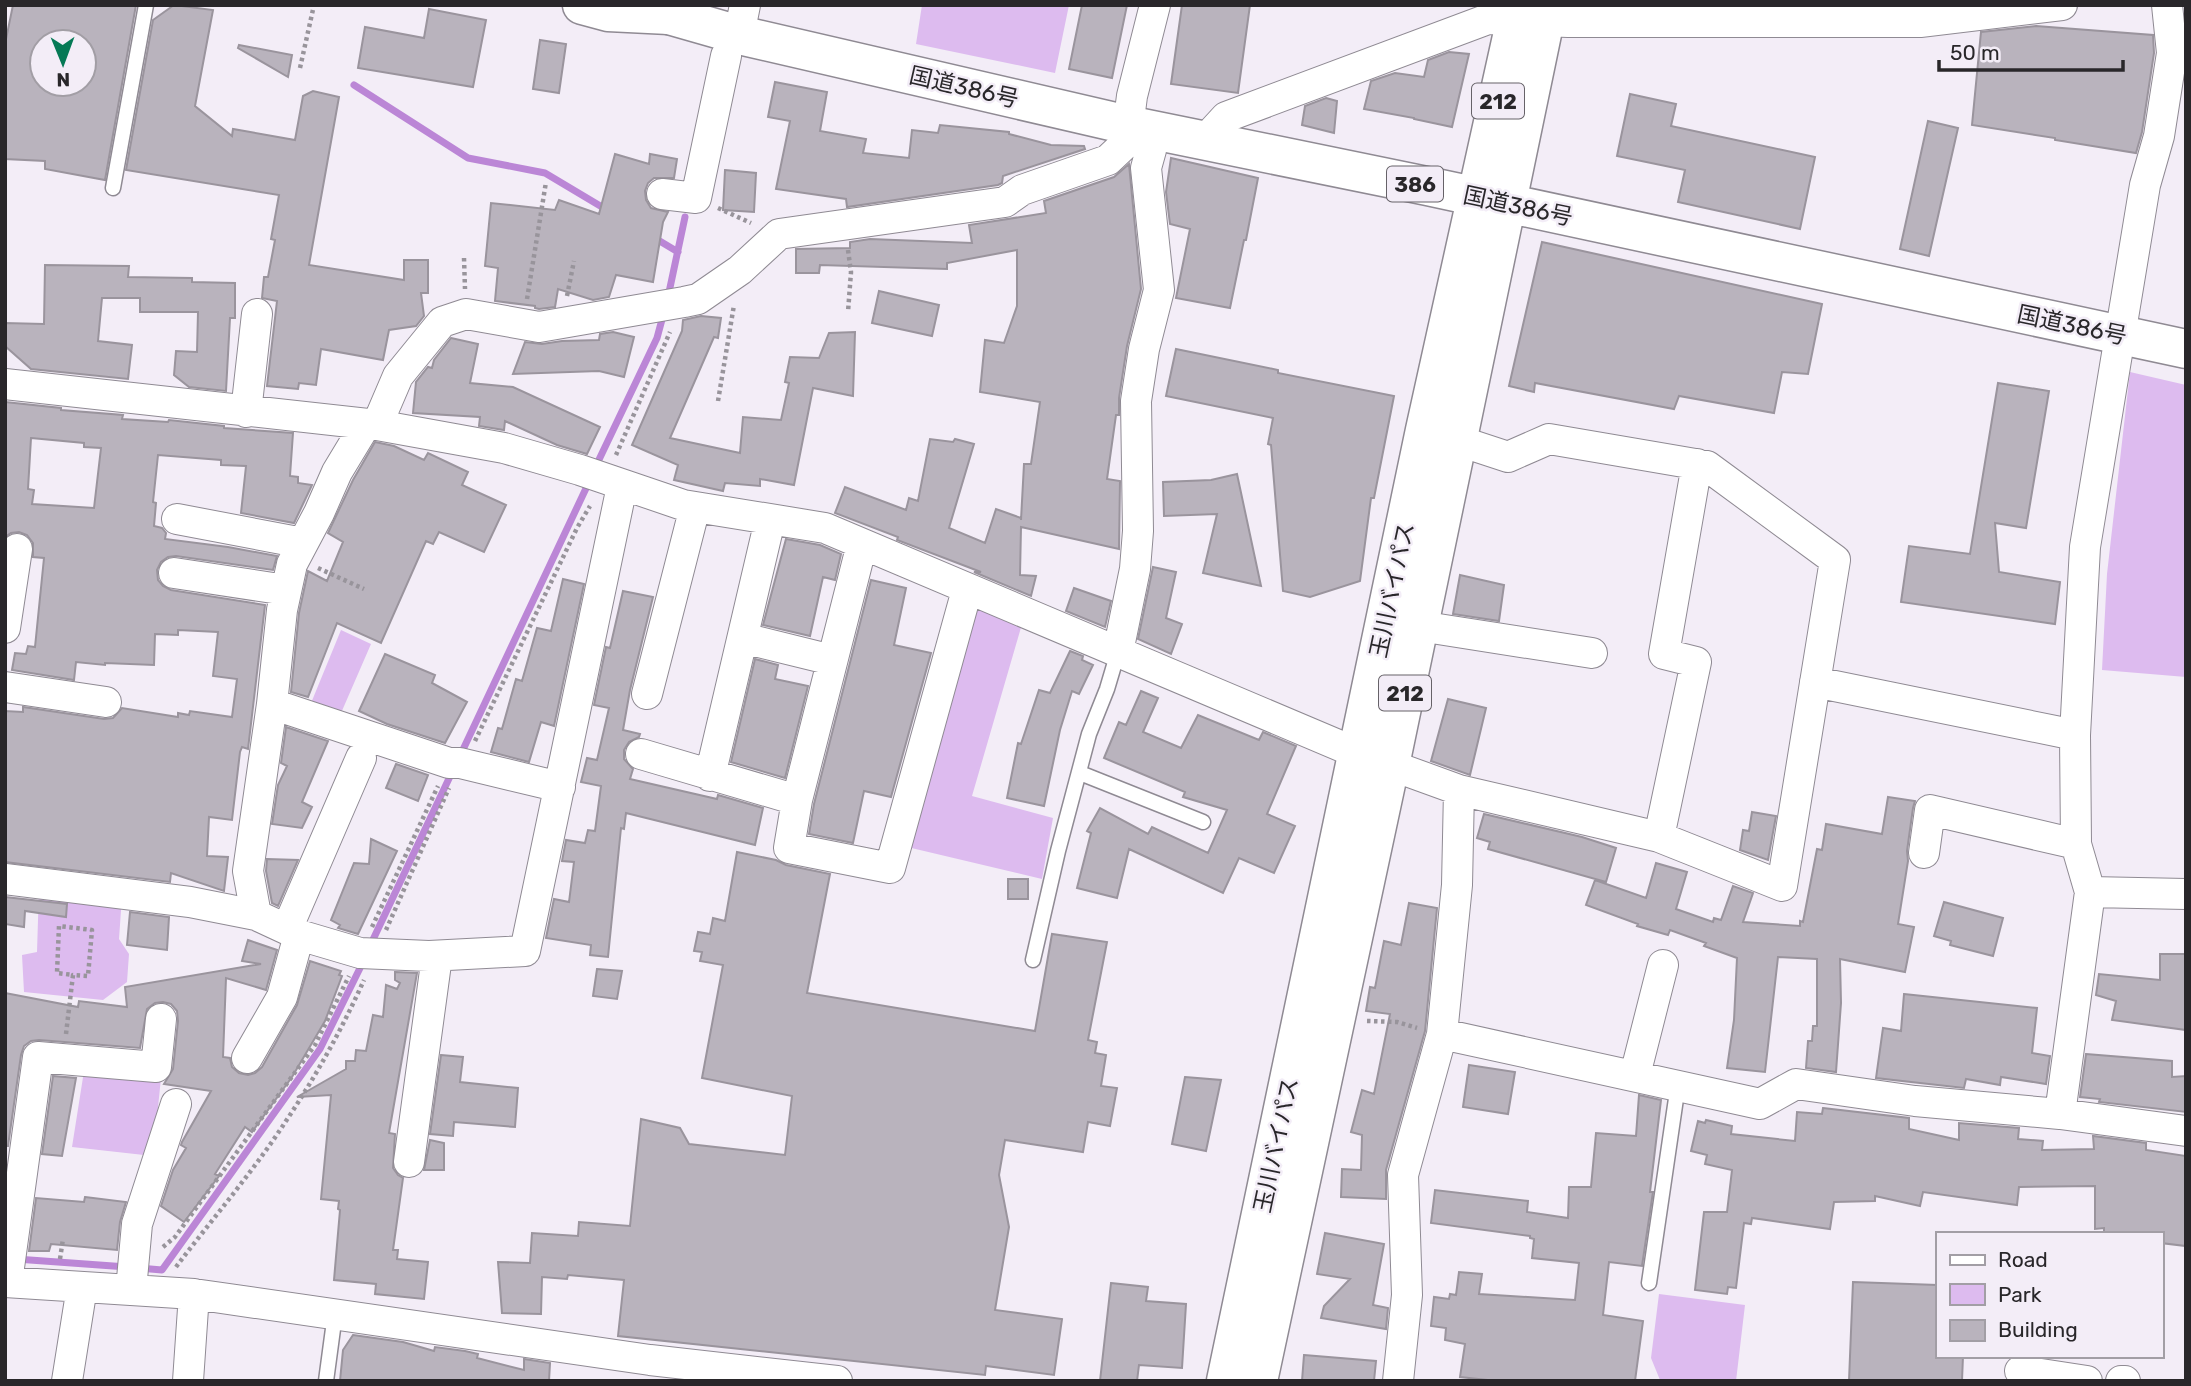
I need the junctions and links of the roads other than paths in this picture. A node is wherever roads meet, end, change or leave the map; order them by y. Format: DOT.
graph roads {
  1 [pos="146,5"];
  2 [pos="582,5"];
  3 [pos="1155,5"];
  4 [pos="2062,5"];
  5 [pos="2168,5"];
  6 [pos="659,10"];
  7 [pos="1978,10"];
  8 [pos="1532,12"];
  9 [pos="1639,14"];
  10 [pos="737,32"];
  11 [pos="1135,133"];
  12 [pos="1209,142"];
  13 [pos="113,188"];
  14 [pos="662,194"];
  15 [pos="1492,200"];
  16 [pos="257,314"];
  17 [pos="2120,335"];
  18 [pos="2186,349"];
  19 [pos="5,384"];
  20 [pos="246,412"];
  21 [pos="371,424"];
  22 [pos="1441,436"];
  23 [pos="1697,464"];
  24 [pos="603,479"];
  25 [pos="695,507"];
  26 [pos="177,519"];
  27 [pos="770,520"];
  28 [pos="862,544"];
  29 [pos="17,549"];
  30 [pos="299,551"];
  31 [pos="174,573"];
  32 [pos="286,590"];
  33 [pos="967,590"];
  34 [pos="1419,626"];
  35 [pos="5,628"];
  36 [pos="743,638"];
  37 [pos="1118,652"];
  38 [pos="1591,653"];
  39 [pos="832,660"];
  40 [pos="1815,682"];
  41 [pos="5,687"];
  42 [pos="647,694"];
  43 [pos="106,702"];
  44 [pos="272,704"];
  45 [pos="2076,735"];
  46 [pos="641,754"];
  47 [pos="361,758"];
  48 [pos="1374,759"];
  49 [pos="1080,773"];
  50 [pos="710,776"];
  51 [pos="559,787"];
  52 [pos="1459,790"];
  53 [pos="797,800"];
  54 [pos="1203,822"];
  55 [pos="1660,837"];
  56 [pos="2076,844"];
  57 [pos="1924,853"];
  58 [pos="5,878"];
  59 [pos="2090,891"];
  60 [pos="2186,894"];
  61 [pos="256,915"];
  62 [pos="293,932"];
  63 [pos="437,956"];
  64 [pos="1033,960"];
  65 [pos="1663,965"];
  66 [pos="160,1020"];
  67 [pos="1441,1034"];
  68 [pos="247,1058"];
  69 [pos="1635,1075"];
  70 [pos="1678,1085"];
  71 [pos="176,1104"];
  72 [pos="2060,1114"];
  73 [pos="2186,1131"];
  74 [pos="410,1162"];
  75 [pos="1286,1174"];
  76 [pos="6,1282"];
  77 [pos="1649,1283"];
  78 [pos="82,1287"];
  79 [pos="132,1287"];
  80 [pos="182,1294"];
  81 [pos="335,1314"];
  82 [pos="2020,1371"];
  83 [pos="67,1381"];
  84 [pos="188,1381"];
  85 [pos="326,1381"];
  86 [pos="837,1381"];
  87 [pos="1226,1381"];
  88 [pos="1258,1381"];
  89 [pos="1398,1381"];
  90 [pos="2087,1381"];
  1 -- 13 [label="lane"];
  2 -- 6 [label="main road, 国道386号"];
  3 -- 11 [label="street"];
  4 -- 7 [label="street"];
  5 -- 17 [label="street"];
  6 -- 10 [label="main road, 国道386号 / 386"];
  7 -- 9 [label="street"];
  8 -- 9 [label="street"];
  8 -- 12 [label="street"];
  8 -- 15 [label="main road, 玉川バイパス / 212"];
  10 -- 11 [label="main road, 国道386号 / 386"];
  10 -- 14 [label="street"];
  11 -- 12 [label="main road, 国道386号 / 386"];
  11 -- 21 [label="street"];
  11 -- 37 [label="street"];
  12 -- 15 [label="main road, 国道386号 / 386"];
  15 -- 17 [label="main road, 国道386号 / 386"];
  15 -- 22 [label="main road, 玉川バイパス / 212"];
  16 -- 20 [label="street"];
  17 -- 18 [label="main road, 国道386号 / 386"];
  17 -- 45 [label="street"];
  19 -- 20 [label="street"];
  20 -- 21 [label="street"];
  21 -- 24 [label="street"];
  21 -- 30 [label="street"];
  22 -- 23 [label="street"];
  22 -- 34 [label="main road, 玉川バイパス / 212"];
  22 -- 48 [label="main road, 玉川バイパス / 212"];
  23 -- 40 [label="street"];
  23 -- 55 [label="street"];
  24 -- 25 [label="street"];
  24 -- 51 [label="street"];
  25 -- 27 [label="street"];
  25 -- 42 [label="street"];
  26 -- 30 [label="street"];
  27 -- 28 [label="street"];
  27 -- 36 [label="street"];
  28 -- 33 [label="street"];
  28 -- 39 [label="street"];
  29 -- 35 [label="street"];
  30 -- 32 [label="street"];
  31 -- 32 [label="street"];
  32 -- 44 [label="street"];
  33 -- 37 [label="street"];
  33 -- 53 [label="street"];
  34 -- 38 [label="street"];
  34 -- 48 [label="main road, 玉川バイパス / 212"];
  36 -- 39 [label="street"];
  36 -- 50 [label="street"];
  37 -- 48 [label="street"];
  37 -- 49 [label="lane"];
  39 -- 53 [label="street"];
  40 -- 45 [label="street"];
  40 -- 55 [label="street"];
  41 -- 43 [label="street"];
  44 -- 51 [label="street"];
  44 -- 61 [label="street"];
  45 -- 56 [label="street"];
  46 -- 50 [label="street"];
  47 -- 62 [label="street"];
  48 -- 52 [label="street"];
  48 -- 75 [label="main road, 玉川バイパス / 212"];
  49 -- 54 [label="lane"];
  49 -- 64 [label="lane"];
  50 -- 53 [label="street"];
  51 -- 63 [label="street"];
  52 -- 55 [label="street"];
  52 -- 67 [label="street"];
  56 -- 57 [label="street"];
  56 -- 59 [label="street"];
  58 -- 61 [label="street"];
  59 -- 60 [label="street"];
  59 -- 72 [label="street"];
  61 -- 62 [label="street"];
  62 -- 63 [label="street"];
  62 -- 68 [label="street"];
  63 -- 74 [label="street"];
  65 -- 69 [label="street"];
  66 -- 76 [label="street"];
  67 -- 69 [label="street"];
  67 -- 89 [label="street"];
  69 -- 70 [label="street"];
  70 -- 72 [label="street"];
  70 -- 77 [label="lane"];
  71 -- 79 [label="street"];
  72 -- 73 [label="street"];
  75 -- 87 [label="main road, 玉川バイパス / 212"];
  75 -- 88 [label="main road, 玉川バイパス / 212"];
  76 -- 78 [label="street"];
  78 -- 79 [label="street"];
  78 -- 83 [label="street"];
  79 -- 80 [label="street"];
  80 -- 81 [label="street"];
  80 -- 84 [label="street"];
  81 -- 85 [label="lane"];
  81 -- 86 [label="street"];
  82 -- 90 [label="street"];
}
